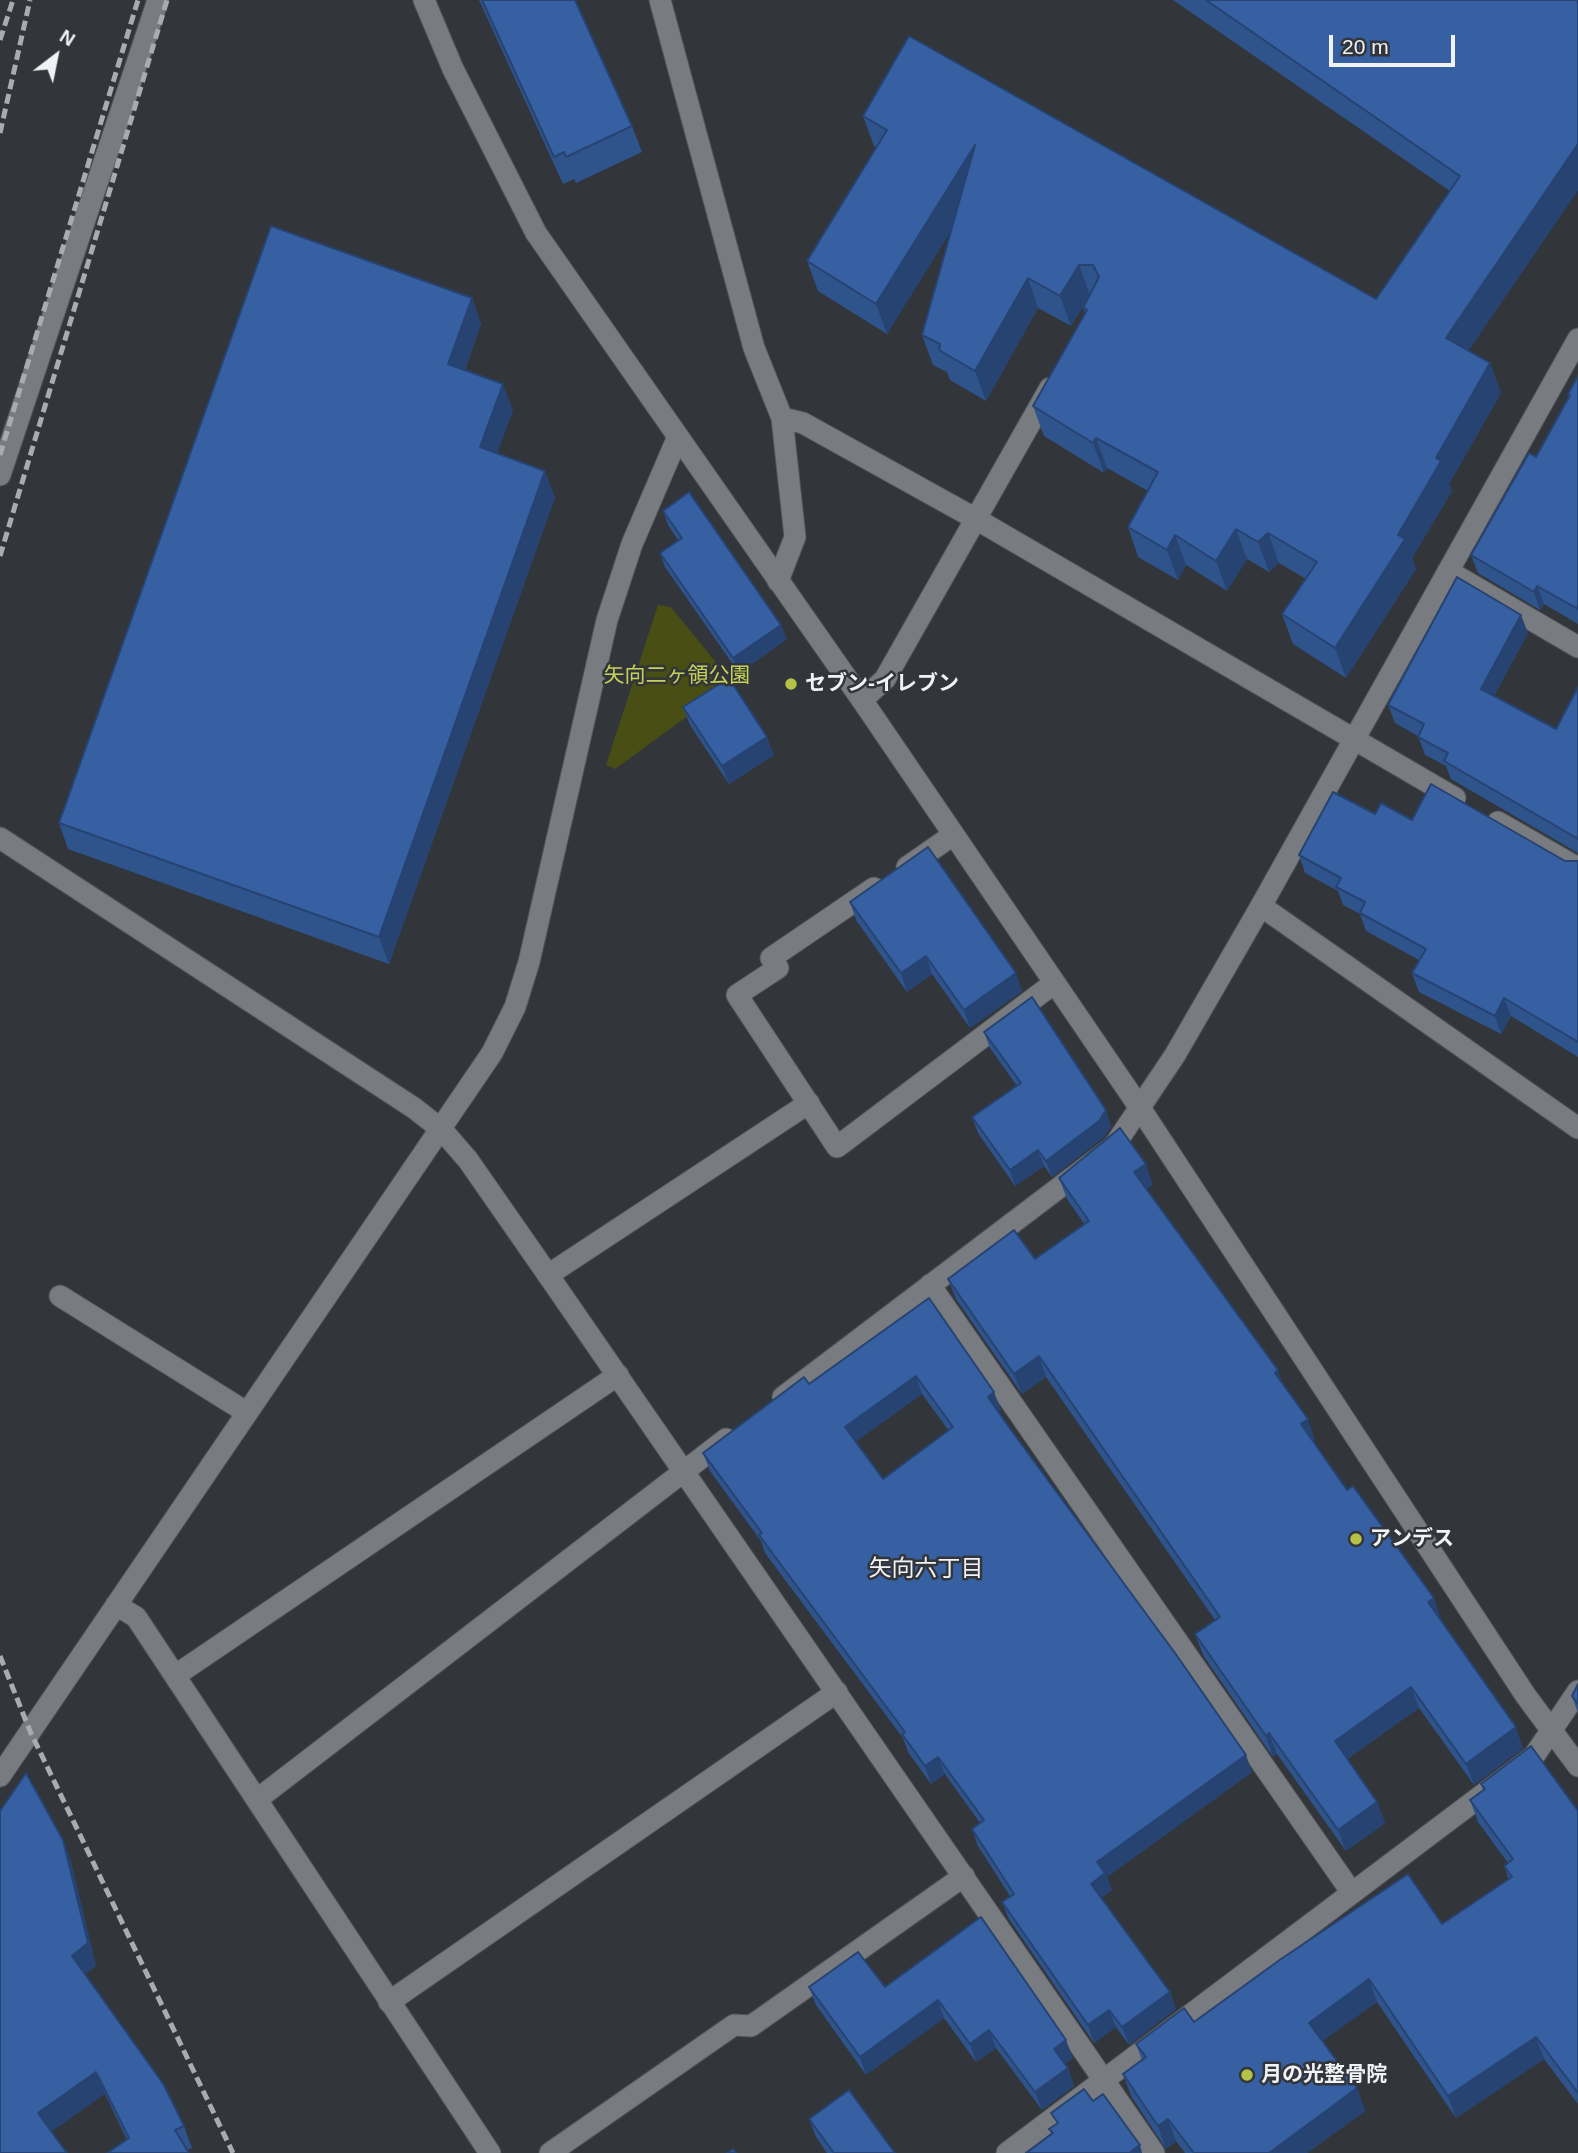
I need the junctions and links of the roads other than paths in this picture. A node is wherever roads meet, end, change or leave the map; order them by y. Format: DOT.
graph roads {
  1 [pos="158,0"];
  2 [pos="424,0"];
  3 [pos="660,0"];
  4 [pos="1578,339"];
  5 [pos="1063,366"];
  6 [pos="782,418"];
  7 [pos="677,439"];
  8 [pos="0,475"];
  9 [pos="976,519"];
  10 [pos="1448,571"];
  11 [pos="778,581"];
  12 [pos="1578,647"];
  13 [pos="862,700"];
  14 [pos="1355,741"];
  15 [pos="953,835"];
  16 [pos="0,838"];
  17 [pos="1578,868"];
  18 [pos="1261,906"];
  19 [pos="1053,984"];
  20 [pos="809,1103"];
  21 [pos="1140,1108"];
  22 [pos="1578,1128"];
  23 [pos="442,1130"];
  24 [pos="548,1275"];
  25 [pos="930,1285"];
  26 [pos="60,1296"];
  27 [pos="618,1375"];
  28 [pos="770,1406"];
  29 [pos="246,1412"];
  30 [pos="748,1423"];
  31 [pos="684,1471"];
  32 [pos="116,1605"];
  33 [pos="176,1675"];
  34 [pos="1578,1691"];
  35 [pos="837,1692"];
  36 [pos="1553,1732"];
  37 [pos="1578,1766"];
  38 [pos="0,1776"];
  39 [pos="259,1798"];
  40 [pos="964,1876"];
  41 [pos="1352,1893"];
  42 [pos="389,2002"];
  43 [pos="1104,2079"];
  44 [pos="490,2153"];
  45 [pos="550,2153"];
  46 [pos="1007,2153"];
  47 [pos="1154,2153"];
  1 -- 8 [label="street"];
  2 -- 7 [label="street"];
  3 -- 6 [label="street"];
  4 -- 10 [label="street"];
  5 -- 9 [label="street"];
  6 -- 9 [label="street"];
  6 -- 11 [label="street"];
  7 -- 11 [label="street"];
  7 -- 23 [label="street"];
  9 -- 13 [label="street"];
  9 -- 14 [label="street"];
  10 -- 12 [label="street"];
  10 -- 14 [label="street"];
  11 -- 13 [label="street"];
  13 -- 15 [label="street"];
  14 -- 17 [label="street"];
  14 -- 18 [label="street"];
  15 -- 19 [label="street"];
  15 -- 20 [label="street"];
  16 -- 23 [label="street"];
  18 -- 21 [label="street"];
  18 -- 22 [label="street"];
  19 -- 20 [label="street"];
  19 -- 21 [label="street"];
  20 -- 24 [label="street"];
  21 -- 25 [label="street"];
  21 -- 36 [label="street"];
  23 -- 24 [label="street"];
  23 -- 29 [label="street"];
  24 -- 27 [label="street"];
  25 -- 28 [label="street"];
  25 -- 41 [label="street"];
  26 -- 29 [label="street"];
  27 -- 31 [label="street"];
  27 -- 33 [label="street"];
  29 -- 32 [label="street"];
  30 -- 31 [label="street"];
  31 -- 35 [label="street"];
  31 -- 39 [label="street"];
  32 -- 33 [label="street"];
  32 -- 38 [label="street"];
  33 -- 39 [label="street"];
  34 -- 36 [label="street"];
  35 -- 40 [label="street"];
  35 -- 42 [label="street"];
  36 -- 37 [label="street"];
  36 -- 41 [label="street"];
  39 -- 42 [label="street"];
  40 -- 43 [label="street"];
  40 -- 45 [label="street"];
  41 -- 43 [label="street"];
  42 -- 44 [label="street"];
  43 -- 46 [label="street"];
  43 -- 47 [label="street"];
}
